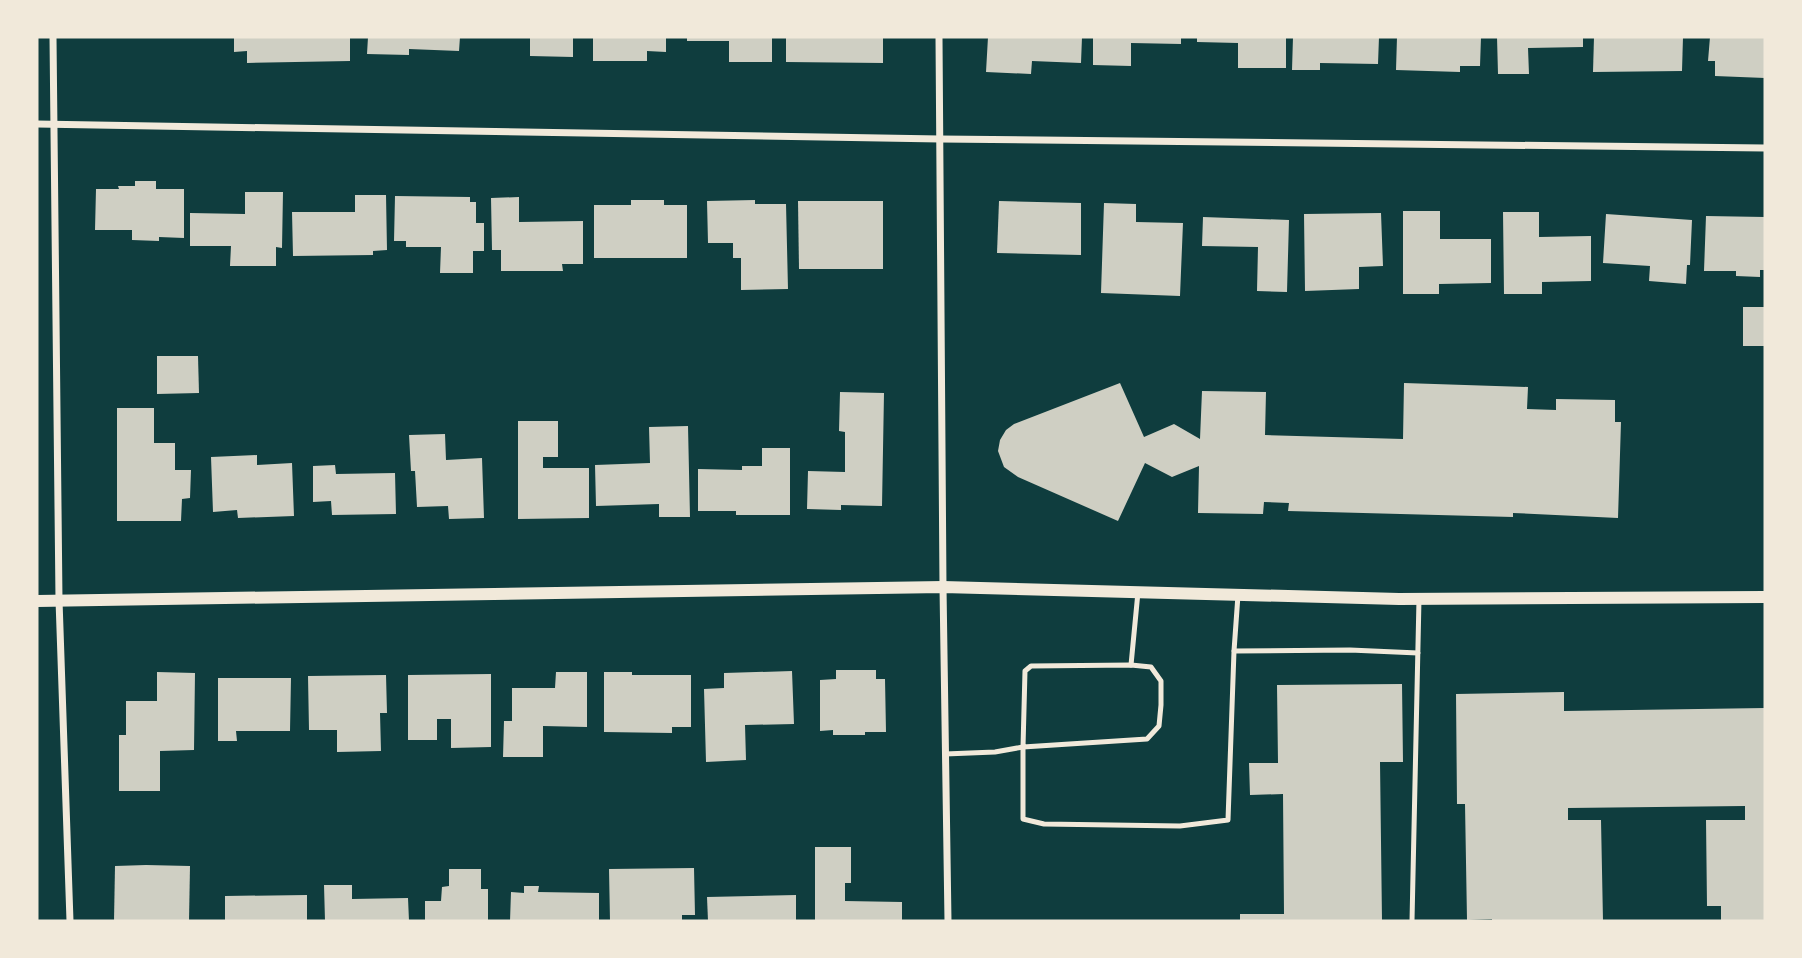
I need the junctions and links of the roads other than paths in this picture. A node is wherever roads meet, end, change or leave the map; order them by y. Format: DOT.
graph roads {
  1 [pos="53,37"];
  2 [pos="939,37"];
  3 [pos="37,124"];
  4 [pos="54,124"];
  5 [pos="940,139"];
  6 [pos="1765,148"];
  7 [pos="943,587"];
  8 [pos="1138,592"];
  9 [pos="1238,594"];
  10 [pos="1765,597"];
  11 [pos="1419,599"];
  12 [pos="59,600"];
  13 [pos="37,601"];
  14 [pos="1234,651"];
  15 [pos="1418,653"];
  16 [pos="1131,665"];
  17 [pos="1023,747"];
  18 [pos="946,754"];
  19 [pos="70,921"];
  20 [pos="948,921"];
  21 [pos="1412,921"];
  1 -- 4 [label="street"];
  2 -- 5 [label="street"];
  3 -- 4 [label="street"];
  4 -- 5 [label="street"];
  4 -- 12 [label="street"];
  5 -- 6 [label="street"];
  5 -- 7 [label="street"];
  7 -- 8 [label="street"];
  7 -- 12 [label="street"];
  7 -- 18 [label="street"];
  8 -- 9 [label="street"];
  8 -- 16 [label="lane"];
  9 -- 11 [label="street"];
  9 -- 14 [label="lane"];
  10 -- 11 [label="street"];
  11 -- 15 [label="lane"];
  12 -- 13 [label="street"];
  12 -- 19 [label="street"];
  14 -- 15 [label="lane"];
  14 -- 17 [label="lane"];
  15 -- 21 [label="lane"];
  16 -- 17 [label="lane"];
  16 -- 17 [label="lane"];
  17 -- 18 [label="lane"];
  18 -- 20 [label="street"];
}
